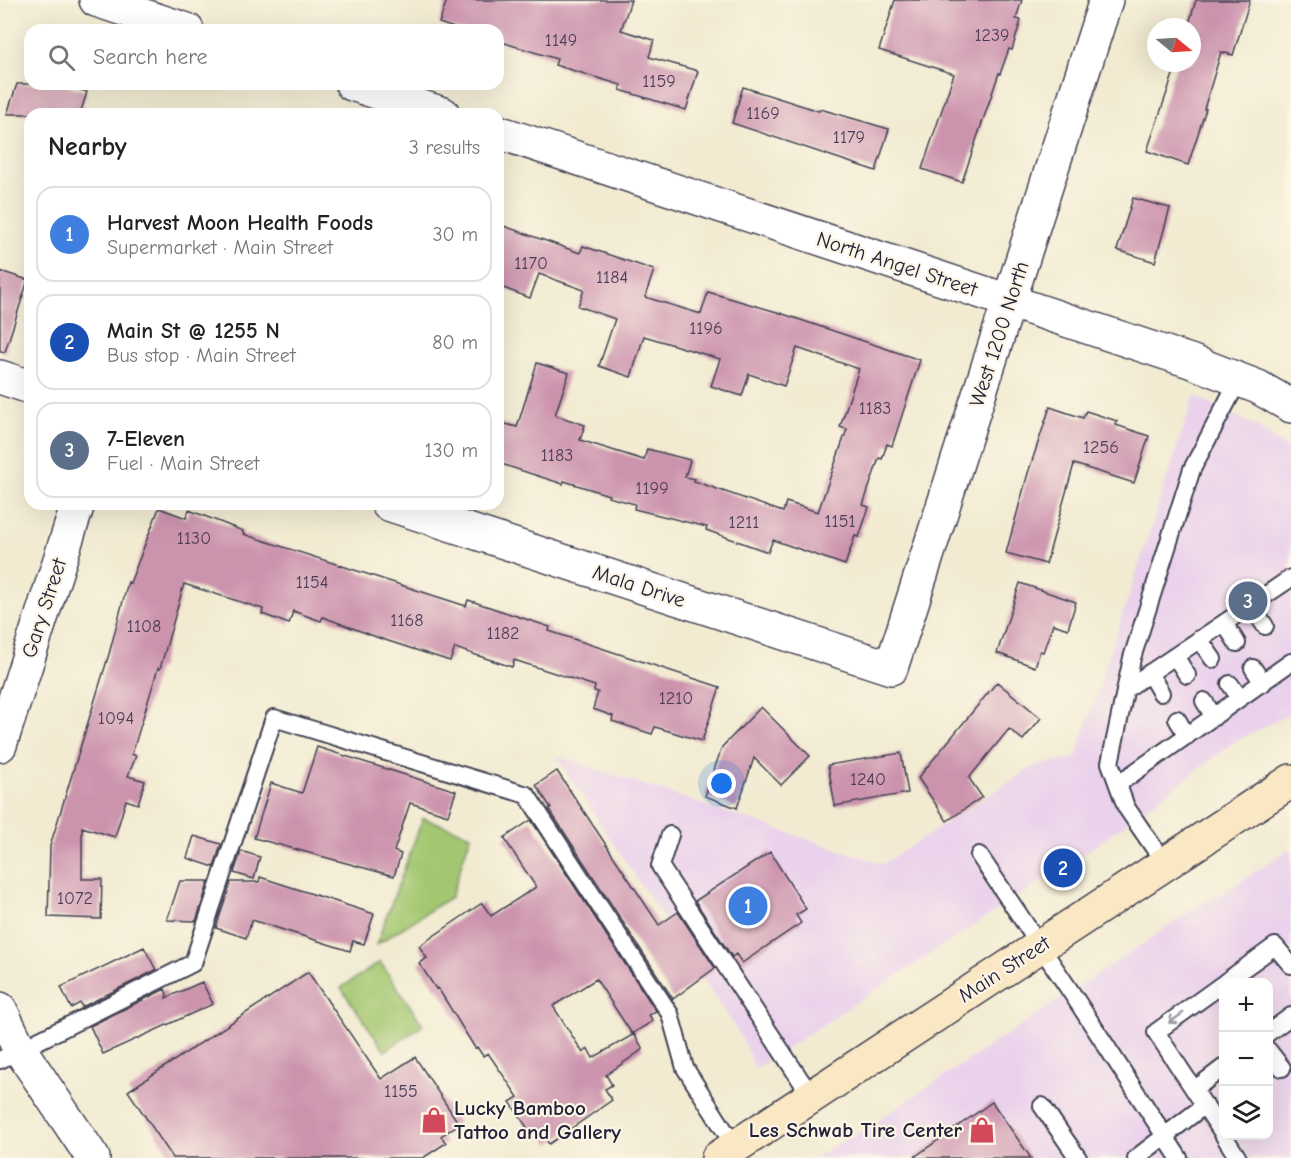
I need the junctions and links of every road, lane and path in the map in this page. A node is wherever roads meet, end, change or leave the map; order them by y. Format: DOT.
graph roads {
  1 [pos="96,0"];
  2 [pos="1106,0"];
  3 [pos="169,24"];
  4 [pos="370,90"];
  5 [pos="425,108"];
  6 [pos="504,134"];
  7 [pos="1009,301"];
  8 [pos="0,377"];
  9 [pos="1239,379"];
  10 [pos="24,385"];
  11 [pos="1291,406"];
  12 [pos="76,510"];
  13 [pos="406,510"];
  14 [pos="1291,578"];
  15 [pos="1251,605"];
  16 [pos="1224,622"];
  17 [pos="1265,626"];
  18 [pos="1199,639"];
  19 [pos="1237,643"];
  20 [pos="1175,656"];
  21 [pos="1213,659"];
  22 [pos="1287,659"];
  23 [pos="891,668"];
  24 [pos="1253,668"];
  25 [pos="1149,673"];
  26 [pos="1187,675"];
  27 [pos="1263,683"];
  28 [pos="1230,684"];
  29 [pos="1126,688"];
  30 [pos="1161,693"];
  31 [pos="1240,699"];
  32 [pos="1204,701"];
  33 [pos="1214,717"];
  34 [pos="1177,719"];
  35 [pos="1187,736"];
  36 [pos="0,746"];
  37 [pos="1291,781"];
  38 [pos="1118,784"];
  39 [pos="670,835"];
  40 [pos="979,855"];
  41 [pos="1165,864"];
  42 [pos="1040,945"];
  43 [pos="1291,965"];
  44 [pos="1231,978"];
  45 [pos="1219,987"];
  46 [pos="0,1009"];
  47 [pos="1291,1016"];
  48 [pos="1270,1032"];
  49 [pos="10,1054"];
  50 [pos="1273,1056"];
  51 [pos="1282,1068"];
  52 [pos="1219,1071"];
  53 [pos="1195,1089"];
  54 [pos="811,1096"];
  55 [pos="1205,1105"];
  56 [pos="1042,1106"];
  57 [pos="1219,1127"];
  58 [pos="1165,1135"];
  59 [pos="1227,1140"];
  60 [pos="726,1152"];
  61 [pos="93,1158"];
  62 [pos="1078,1158"];
  63 [pos="1136,1158"];
  64 [pos="1179,1158"];
  65 [pos="1238,1158"];
  1 -- 3 [label="street"];
  2 -- 7 [label="street, West 1200 North"];
  4 -- 5 [label="street"];
  6 -- 7 [label="street, North Angel Street"];
  7 -- 9 [label="street, North Angel Street"];
  7 -- 23 [label="street, West 1200 North"];
  8 -- 10 [label="street"];
  9 -- 11 [label="street, North Angel Street"];
  9 -- 29 [label="lane"];
  12 -- 36 [label="street, Gary Street"];
  13 -- 23 [label="street, Mala Drive"];
  14 -- 15 [label="lane"];
  15 -- 16 [label="lane"];
  15 -- 17 [label="lane"];
  16 -- 18 [label="lane"];
  16 -- 19 [label="lane"];
  18 -- 20 [label="lane"];
  18 -- 21 [label="lane"];
  20 -- 25 [label="lane"];
  20 -- 26 [label="lane"];
  22 -- 27 [label="lane"];
  24 -- 27 [label="lane"];
  25 -- 29 [label="lane"];
  25 -- 30 [label="lane"];
  27 -- 31 [label="lane"];
  28 -- 31 [label="lane"];
  29 -- 38 [label="lane"];
  31 -- 33 [label="lane"];
  32 -- 33 [label="lane"];
  33 -- 35 [label="lane"];
  34 -- 35 [label="lane"];
  35 -- 38 [label="lane"];
  37 -- 41 [label="main road, Main Street"];
  38 -- 41 [label="lane"];
  39 -- 54 [label="lane"];
  40 -- 42 [label="lane"];
  41 -- 42 [label="main road, Main Street"];
  42 -- 54 [label="main road, Main Street"];
  42 -- 58 [label="lane"];
  43 -- 44 [label="lane"];
  45 -- 53 [label="lane, one-way"];
  46 -- 49 [label="street"];
  47 -- 48 [label="lane"];
  49 -- 60 [label="lane"];
  49 -- 61 [label="street"];
  50 -- 51 [label="lane"];
  52 -- 53 [label="lane"];
  53 -- 55 [label="lane"];
  54 -- 60 [label="main road, Main Street"];
  55 -- 57 [label="lane"];
  55 -- 58 [label="lane"];
  56 -- 62 [label="lane"];
  58 -- 63 [label="lane"];
  58 -- 64 [label="lane"];
  59 -- 65 [label="lane"];
}
